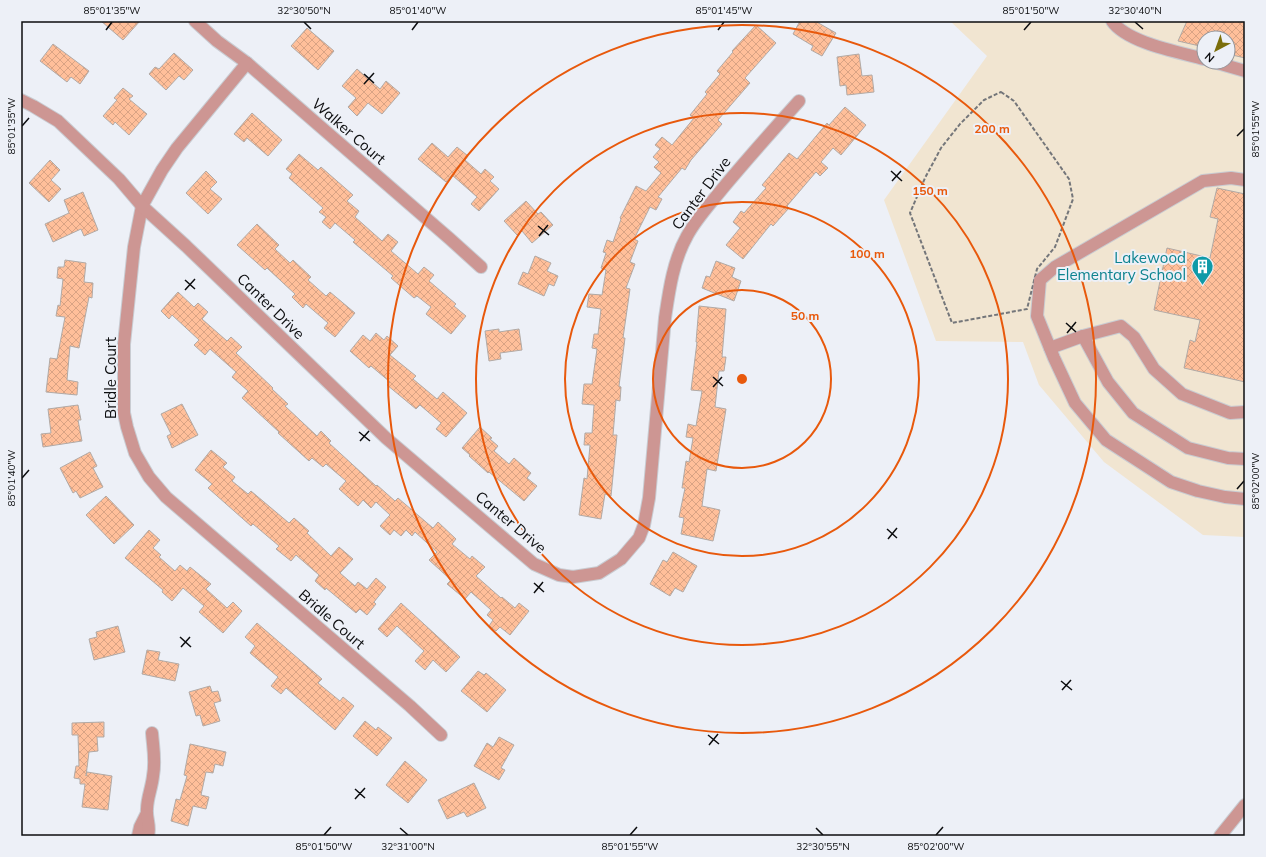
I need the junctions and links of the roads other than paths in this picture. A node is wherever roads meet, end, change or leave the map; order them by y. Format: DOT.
graph roads {
  1 [pos="195,21"];
  2 [pos="1112,21"];
  3 [pos="1196,57"];
  4 [pos="247,63"];
  5 [pos="21,100"];
  6 [pos="799,101"];
  7 [pos="1245,180"];
  8 [pos="142,206"];
  9 [pos="481,267"];
  10 [pos="1082,336"];
  11 [pos="1050,348"];
  12 [pos="1245,412"];
  13 [pos="1245,459"];
  14 [pos="1245,499"];
  15 [pos="152,732"];
  16 [pos="441,735"];
  17 [pos="1245,804"];
  18 [pos="146,815"];
  19 [pos="138,836"];
  20 [pos="148,836"];
  21 [pos="1220,836"];
  1 -- 4 [label="street, Walker Court"];
  2 -- 3 [label="street"];
  4 -- 8 [label="street, Bridle Court"];
  4 -- 9 [label="street, Walker Court"];
  5 -- 8 [label="street, Canter Drive"];
  6 -- 8 [label="street, Canter Drive"];
  7 -- 11 [label="street"];
  8 -- 16 [label="street, Bridle Court"];
  10 -- 11 [label="street"];
  10 -- 12 [label="street"];
  10 -- 13 [label="street"];
  11 -- 14 [label="street"];
  15 -- 18 [label="street"];
  17 -- 21 [label="street"];
  18 -- 19 [label="street"];
  18 -- 20 [label="street"];
}
